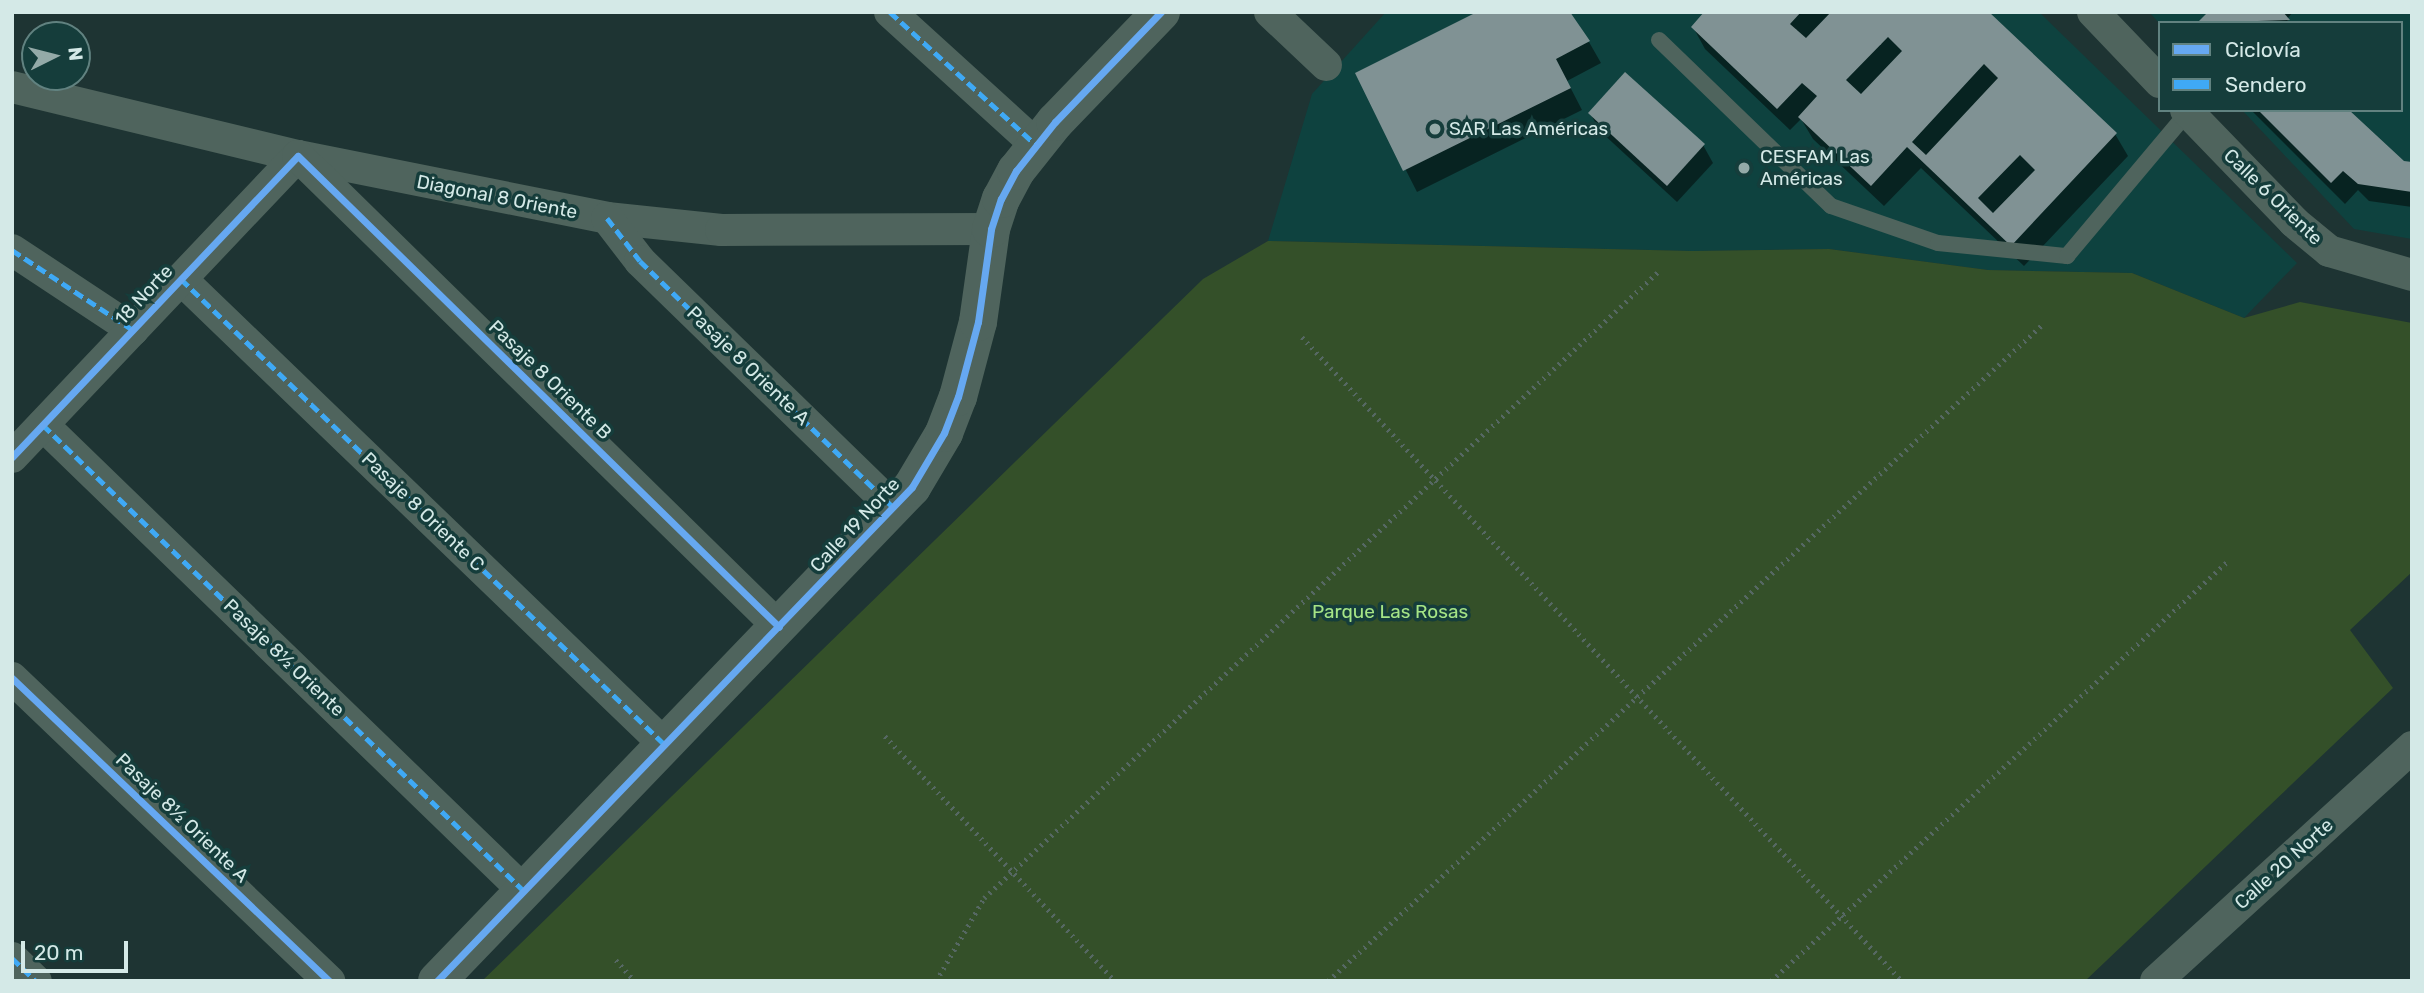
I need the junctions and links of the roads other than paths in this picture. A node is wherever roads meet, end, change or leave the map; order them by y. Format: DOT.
graph roads {
  1 [pos="890,12"];
  2 [pos="1161,12"];
  3 [pos="1270,12"];
  4 [pos="2093,12"];
  5 [pos="1659,40"];
  6 [pos="1326,65"];
  7 [pos="2158,80"];
  8 [pos="12,87"];
  9 [pos="2186,112"];
  10 [pos="2188,112"];
  11 [pos="1036,145"];
  12 [pos="298,156"];
  13 [pos="607,218"];
  14 [pos="991,229"];
  15 [pos="12,250"];
  16 [pos="2412,275"];
  17 [pos="181,279"];
  18 [pos="133,330"];
  19 [pos="43,425"];
  20 [pos="13,456"];
  21 [pos="894,508"];
  22 [pos="779,627"];
  23 [pos="12,678"];
  24 [pos="665,745"];
  25 [pos="2412,747"];
  26 [pos="524,891"];
  27 [pos="12,958"];
  28 [pos="36,981"];
  29 [pos="329,981"];
  30 [pos="437,981"];
  31 [pos="2156,981"];
  1 -- 11 [label="street"];
  2 -- 11 [label="street, Calle 19 Norte"];
  3 -- 6 [label="street"];
  4 -- 7 [label="street"];
  5 -- 9 [label="lane"];
  8 -- 12 [label="street, Diagonal 8 Oriente"];
  10 -- 16 [label="street, Calle 6 Oriente"];
  11 -- 14 [label="street, Calle 19 Norte"];
  12 -- 13 [label="street, Diagonal 8 Oriente"];
  12 -- 17 [label="street, 18 Norte"];
  12 -- 22 [label="street, Pasaje 8 Oriente B"];
  13 -- 14 [label="street, Diagonal 8 Oriente"];
  13 -- 21 [label="street, Pasaje 8 Oriente A"];
  14 -- 21 [label="street, Calle 19 Norte"];
  15 -- 18 [label="street"];
  17 -- 18 [label="street, 18 Norte"];
  17 -- 24 [label="street, Pasaje 8 Oriente C"];
  18 -- 19 [label="street, 18 Norte"];
  19 -- 20 [label="street, 18 Norte"];
  19 -- 26 [label="street, Pasaje 8½ Oriente"];
  21 -- 22 [label="street, Calle 19 Norte"];
  22 -- 24 [label="street, Calle 19 Norte"];
  23 -- 29 [label="street, Pasaje 8½ Oriente A"];
  24 -- 26 [label="street, Calle 19 Norte"];
  25 -- 31 [label="street, Calle 20 Norte"];
  26 -- 30 [label="street, Calle 19 Norte"];
  27 -- 28 [label="street"];
}
